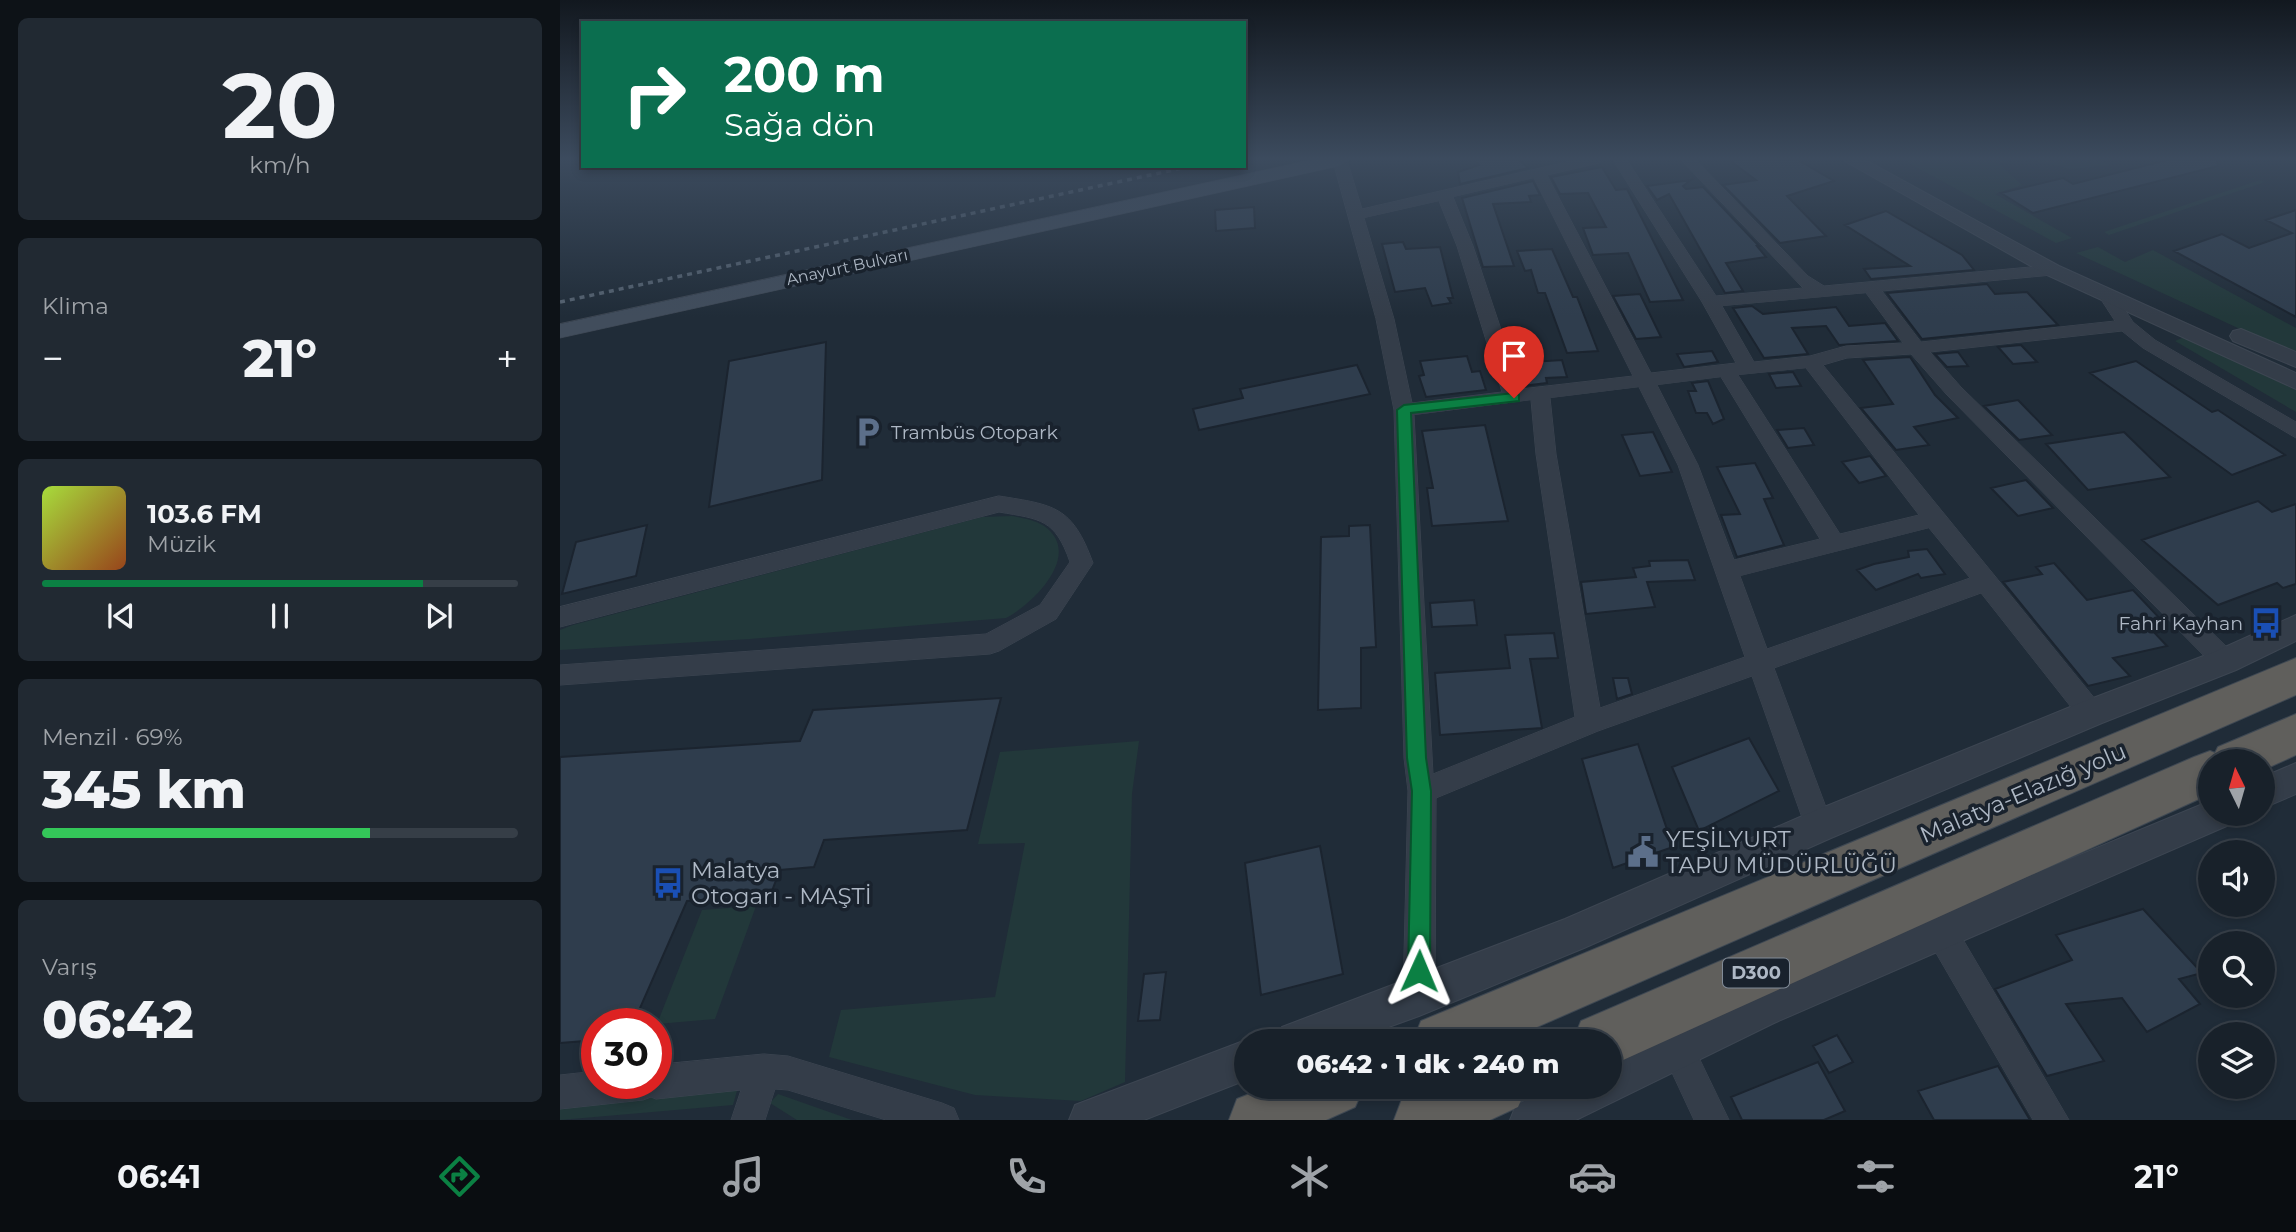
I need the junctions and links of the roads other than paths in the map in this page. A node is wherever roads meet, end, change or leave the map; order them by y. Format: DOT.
graph roads {
  1 [pos="1056,212"];
  2 [pos="1101,212"];
  3 [pos="1368,212"];
  4 [pos="1451,212"];
  5 [pos="1559,212"];
  6 [pos="1653,212"];
  7 [pos="1738,212"];
  8 [pos="1947,212"];
  9 [pos="1975,212"];
  10 [pos="1357,215"];
  11 [pos="2052,270"];
  12 [pos="1871,288"];
  13 [pos="1821,292"];
  14 [pos="2109,298"];
  15 [pos="1711,302"];
  16 [pos="560,320"];
  17 [pos="2126,324"];
  18 [pos="560,331"];
  19 [pos="1916,348"];
  20 [pos="2296,360"];
  21 [pos="1811,362"];
  22 [pos="1748,368"];
  23 [pos="1726,370"];
  24 [pos="1646,379"];
  25 [pos="2296,382"];
  26 [pos="1541,394"];
  27 [pos="1514,398"];
  28 [pos="1404,410"];
  29 [pos="2296,431"];
  30 [pos="1934,519"];
  31 [pos="1835,545"];
  32 [pos="1728,570"];
  33 [pos="1985,582"];
  34 [pos="560,617"];
  35 [pos="2296,627"];
  36 [pos="1760,661"];
  37 [pos="2225,661"];
  38 [pos="560,675"];
  39 [pos="2296,676"];
  40 [pos="2091,713"];
  41 [pos="1589,723"];
  42 [pos="2296,734"];
  43 [pos="2262,749"];
  44 [pos="2198,778"];
  45 [pos="2296,778"];
  46 [pos="2275,788"];
  47 [pos="1422,791"];
  48 [pos="2198,822"];
  49 [pos="1819,826"];
  50 [pos="1926,917"];
  51 [pos="1419,996"];
  52 [pos="1329,1029"];
  53 [pos="1469,1029"];
  54 [pos="1622,1033"];
  55 [pos="1676,1046"];
  56 [pos="1234,1065"];
  57 [pos="764,1071"];
  58 [pos="1622,1074"];
  59 [pos="672,1080"];
  60 [pos="581,1090"];
  61 [pos="560,1092"];
  62 [pos="1307,1099"];
  63 [pos="1471,1099"];
  64 [pos="1573,1099"];
  65 [pos="748,1120"];
  66 [pos="942,1120"];
  67 [pos="1090,1120"];
  68 [pos="1258,1120"];
  69 [pos="1423,1120"];
  70 [pos="1531,1120"];
  71 [pos="1712,1120"];
  72 [pos="2052,1120"];
  1 -- 16 [label="main road, Anayurt Bulvarı"];
  2 -- 18 [label="main road, Anayurt Bulvarı"];
  3 -- 10 [label="street"];
  4 -- 27 [label="street"];
  5 -- 24 [label="street"];
  6 -- 15 [label="street"];
  7 -- 13 [label="street"];
  8 -- 11 [label="street"];
  9 -- 20 [label="street"];
  10 -- 28 [label="street"];
  11 -- 12 [label="street"];
  11 -- 14 [label="street"];
  12 -- 13 [label="street"];
  12 -- 19 [label="street"];
  13 -- 15 [label="street"];
  14 -- 17 [label="street"];
  14 -- 25 [label="street"];
  15 -- 22 [label="street"];
  17 -- 19 [label="street"];
  17 -- 29 [label="street"];
  19 -- 21 [label="street"];
  19 -- 37 [label="street"];
  21 -- 22 [label="street"];
  21 -- 30 [label="street"];
  22 -- 23 [label="street"];
  23 -- 24 [label="street"];
  23 -- 31 [label="street"];
  24 -- 26 [label="street"];
  24 -- 32 [label="street"];
  26 -- 27 [label="street"];
  26 -- 41 [label="street"];
  27 -- 28 [label="street"];
  28 -- 47 [label="street"];
  30 -- 31 [label="street"];
  30 -- 33 [label="street"];
  31 -- 32 [label="street"];
  32 -- 36 [label="street"];
  33 -- 36 [label="street"];
  33 -- 40 [label="street"];
  34 -- 38 [label="street"];
  35 -- 37 [label="street"];
  36 -- 41 [label="street"];
  36 -- 49 [label="street"];
  37 -- 40 [label="street"];
  39 -- 53 [label="highway, Malatya-Elazığ yolu"];
  40 -- 49 [label="street"];
  41 -- 47 [label="street"];
  42 -- 43 [label="highway"];
  44 -- 50 [label="highway, D300"];
  45 -- 46 [label="street"];
  47 -- 51 [label="street"];
  48 -- 50 [label="street"];
  49 -- 51 [label="street"];
  50 -- 54 [label="highway, D300"];
  50 -- 55 [label="street"];
  50 -- 72 [label="street"];
  51 -- 52 [label="street"];
  55 -- 58 [label="street"];
  55 -- 71 [label="street"];
  56 -- 67 [label="street"];
  57 -- 59 [label="street"];
  57 -- 65 [label="street"];
  57 -- 66 [label="street"];
  60 -- 61 [label="street"];
  62 -- 68 [label="highway"];
  63 -- 69 [label="highway"];
  64 -- 70 [label="street"];
}
